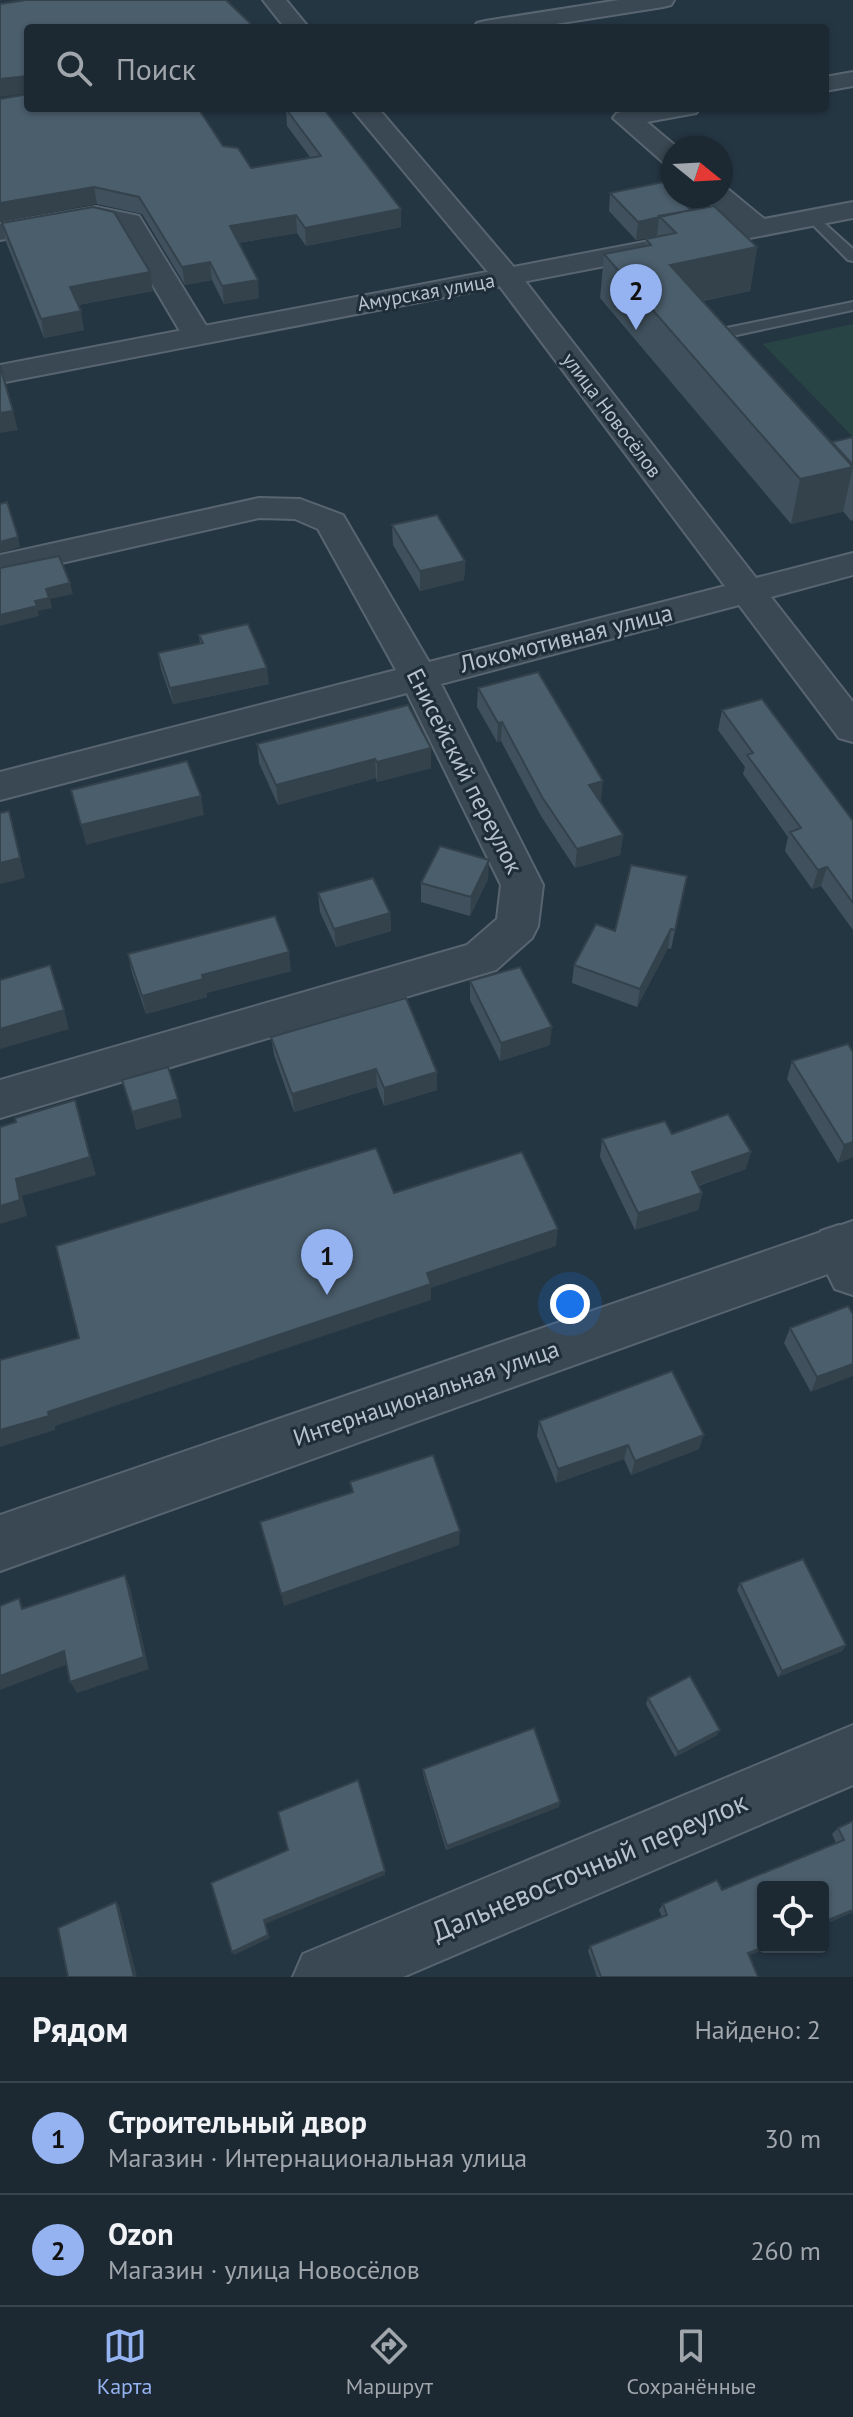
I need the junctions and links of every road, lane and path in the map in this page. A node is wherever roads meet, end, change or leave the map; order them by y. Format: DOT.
graph roads {
  1 [pos="274,0"];
  2 [pos="663,0"];
  3 [pos="294,24"];
  4 [pos="510,24"];
  5 [pos="853,79"];
  6 [pos="829,83"];
  7 [pos="367,112"];
  8 [pos="663,112"];
  9 [pos="661,147"];
  10 [pos="733,207"];
  11 [pos="853,210"];
  12 [pos="814,218"];
  13 [pos="758,228"];
  14 [pos="0,232"];
  15 [pos="853,257"];
  16 [pos="508,278"];
  17 [pos="853,306"];
  18 [pos="195,332"];
  19 [pos="752,367"];
  20 [pos="0,374"];
  21 [pos="853,564"];
  22 [pos="0,566"];
  23 [pos="746,591"];
  24 [pos="418,676"];
  25 [pos="853,729"];
  26 [pos="0,786"];
  27 [pos="0,1099"];
  28 [pos="848,1254"];
  29 [pos="0,1543"];
  30 [pos="853,1755"];
  31 [pos="326,1977"];
  1 -- 3 [label="street"];
  2 -- 4 [label="street"];
  5 -- 6 [label="street"];
  7 -- 16 [label="street, улица Новосёлов"];
  8 -- 9 [label="street"];
  10 -- 13 [label="street"];
  11 -- 12 [label="street, Амурская улица"];
  12 -- 13 [label="street, Амурская улица"];
  12 -- 15 [label="lane"];
  13 -- 16 [label="street, Амурская улица"];
  14 -- 18 [label="street"];
  16 -- 18 [label="street, Амурская улица"];
  16 -- 23 [label="street, улица Новосёлов"];
  17 -- 19 [label="lane"];
  18 -- 20 [label="street, Амурская улица"];
  21 -- 23 [label="street, Локомотивная улица"];
  22 -- 24 [label="street, Енисейский переулок"];
  23 -- 24 [label="street, Локомотивная улица"];
  23 -- 25 [label="street, улица Новосёлов"];
  24 -- 26 [label="street, Локомотивная улица"];
  24 -- 27 [label="street, Енисейский переулок"];
  28 -- 29 [label="street, Интернациональная улица"];
  30 -- 31 [label="street, Дальневосточный переулок"];
}
